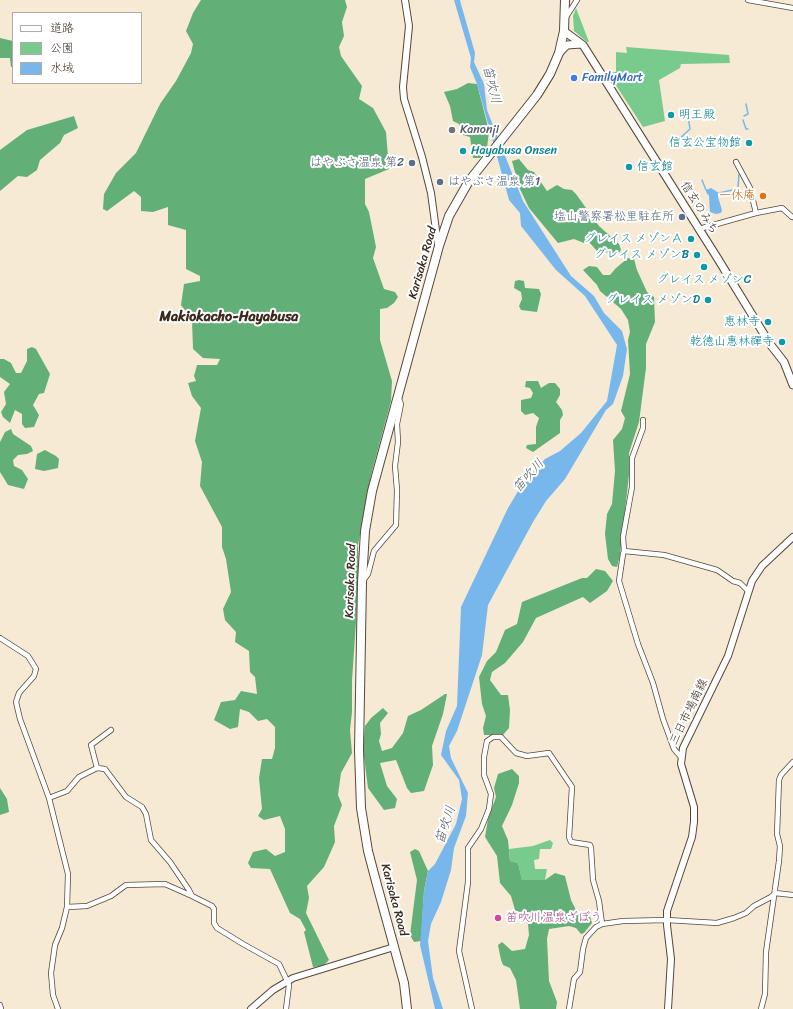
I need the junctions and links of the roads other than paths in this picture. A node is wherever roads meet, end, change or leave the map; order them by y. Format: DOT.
graph roads {
  1 [pos="405,0"];
  2 [pos="565,0"];
  3 [pos="577,0"];
  4 [pos="748,0"];
  5 [pos="793,8"];
  6 [pos="565,18"];
  7 [pos="564,31"];
  8 [pos="583,45"];
  9 [pos="559,53"];
  10 [pos="736,162"];
  11 [pos="756,213"];
  12 [pos="792,216"];
  13 [pos="699,229"];
  14 [pos="439,246"];
  15 [pos="793,385"];
  16 [pos="398,395"];
  17 [pos="643,420"];
  18 [pos="793,537"];
  19 [pos="624,551"];
  20 [pos="362,582"];
  21 [pos="748,591"];
  22 [pos="0,638"];
  23 [pos="111,730"];
  24 [pos="681,757"];
  25 [pos="793,762"];
  26 [pos="97,768"];
  27 [pos="49,798"];
  28 [pos="775,894"];
  29 [pos="793,895"];
  30 [pos="192,896"];
  31 [pos="67,907"];
  32 [pos="667,920"];
  33 [pos="602,924"];
  34 [pos="394,947"];
  35 [pos="287,981"];
  36 [pos="0,1005"];
  37 [pos="1,1009"];
  38 [pos="58,1009"];
  39 [pos="251,1009"];
  40 [pos="286,1009"];
  41 [pos="407,1009"];
  42 [pos="472,1009"];
  43 [pos="569,1009"];
  44 [pos="668,1009"];
  45 [pos="761,1009"];
  1 -- 14 [label="main road"];
  2 -- 6 [label="highway"];
  3 -- 6 [label="street"];
  4 -- 5 [label="street"];
  6 -- 7 [label="highway"];
  7 -- 8 [label="main road, 信玄のみち"];
  7 -- 9 [label="highway"];
  8 -- 9 [label="main road"];
  8 -- 13 [label="main road, 信玄のみち"];
  9 -- 14 [label="highway, Karisaka Road"];
  10 -- 11 [label="street"];
  11 -- 12 [label="street"];
  11 -- 13 [label="street"];
  13 -- 15 [label="main road, 信玄のみち"];
  14 -- 16 [label="highway, Karisaka Road"];
  16 -- 20 [label="highway, Karisaka Road"];
  16 -- 20 [label="street"];
  17 -- 19 [label="street"];
  18 -- 21 [label="main road, 三日市場南線"];
  19 -- 21 [label="street"];
  19 -- 24 [label="street"];
  20 -- 34 [label="highway, Karisaka Road"];
  21 -- 24 [label="main road, 三日市場南線"];
  22 -- 27 [label="street"];
  23 -- 26 [label="street"];
  24 -- 32 [label="main road, 三日市場南線"];
  25 -- 28 [label="street"];
  26 -- 27 [label="street"];
  26 -- 30 [label="street"];
  27 -- 31 [label="street"];
  28 -- 29 [label="street"];
  28 -- 32 [label="street"];
  28 -- 45 [label="street"];
  30 -- 31 [label="street"];
  30 -- 35 [label="street"];
  31 -- 38 [label="street"];
  32 -- 33 [label="street"];
  32 -- 44 [label="main road, 三日市場南線"];
  33 -- 42 [label="street"];
  33 -- 43 [label="street"];
  34 -- 35 [label="main road"];
  34 -- 41 [label="highway, Karisaka Road"];
  35 -- 39 [label="main road"];
  35 -- 40 [label="street"];
  36 -- 37 [label="street"];
}
